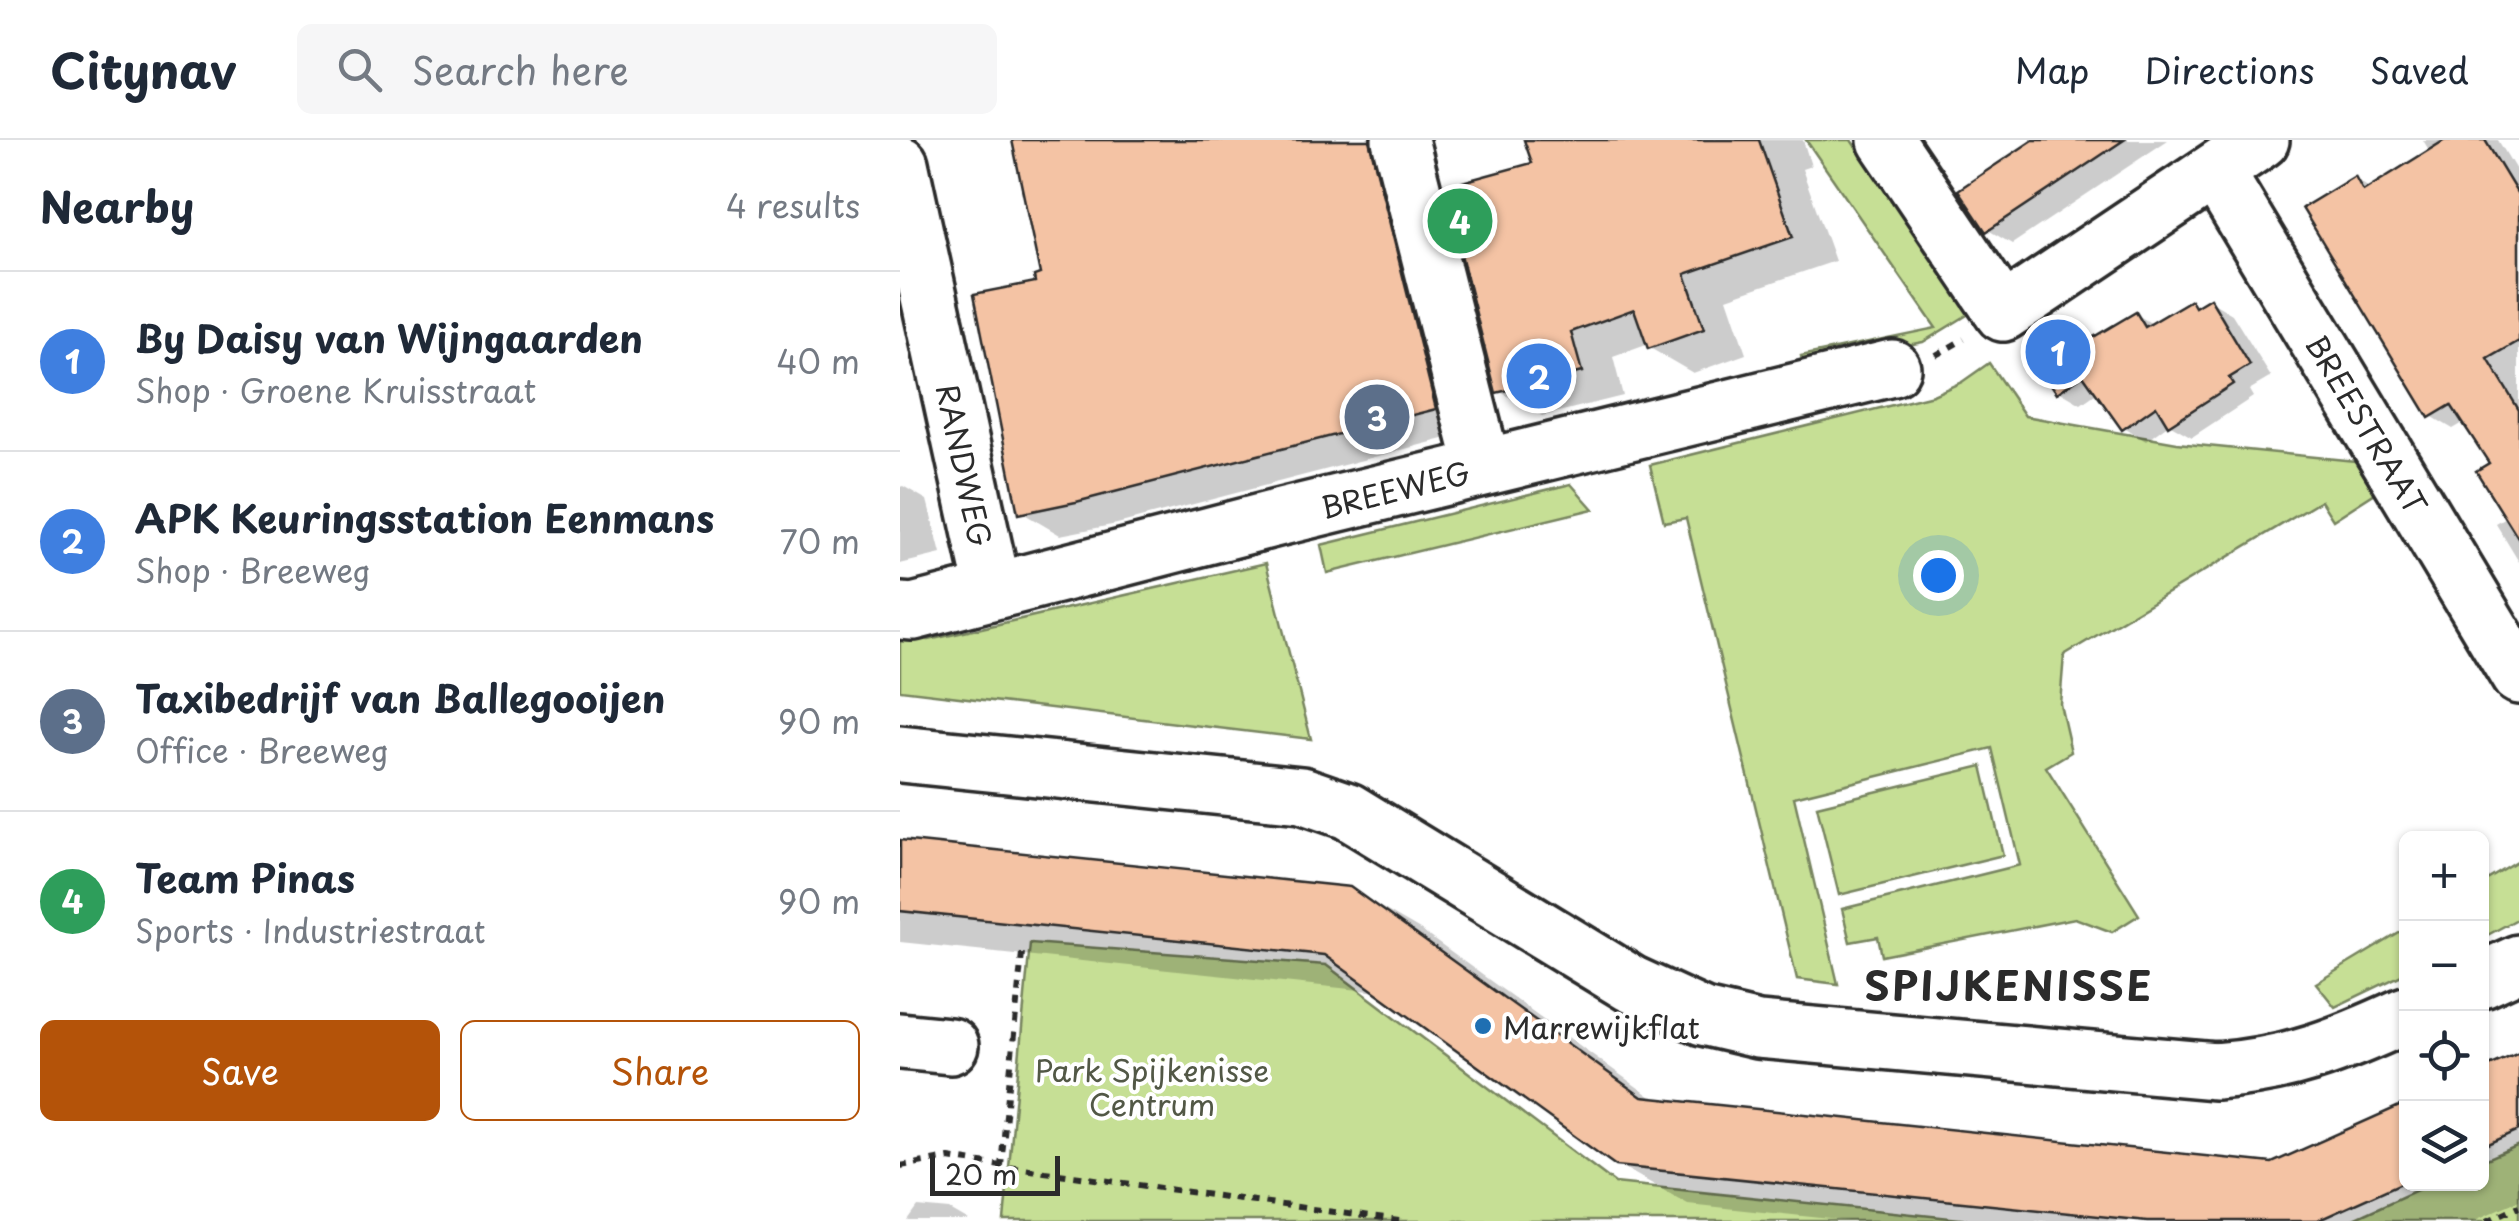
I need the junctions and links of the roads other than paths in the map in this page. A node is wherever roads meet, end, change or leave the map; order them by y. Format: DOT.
graph roads {
  1 [pos="1400,140"];
  2 [pos="1886,140"];
  3 [pos="2261,140"];
  4 [pos="900,164"];
  5 [pos="2216,172"];
  6 [pos="1892,368"];
  7 [pos="1483,467"];
  8 [pos="992,590"];
  9 [pos="900,611"];
  10 [pos="2514,658"];
  11 [pos="900,754"];
  12 [pos="2519,963"];
  13 [pos="2489,977"];
  14 [pos="2399,1018"];
  1 -- 7 [label="street"];
  2 -- 5 [label="street"];
  3 -- 5 [label="street"];
  4 -- 8 [label="street, RANDWEG"];
  5 -- 10 [label="street, BREESTRAAT"];
  6 -- 7 [label="street, BREEWEG"];
  7 -- 8 [label="street, BREEWEG"];
  8 -- 9 [label="street, BREEWEG"];
  11 -- 14 [label="street"];
  12 -- 13 [label="street"];
}
